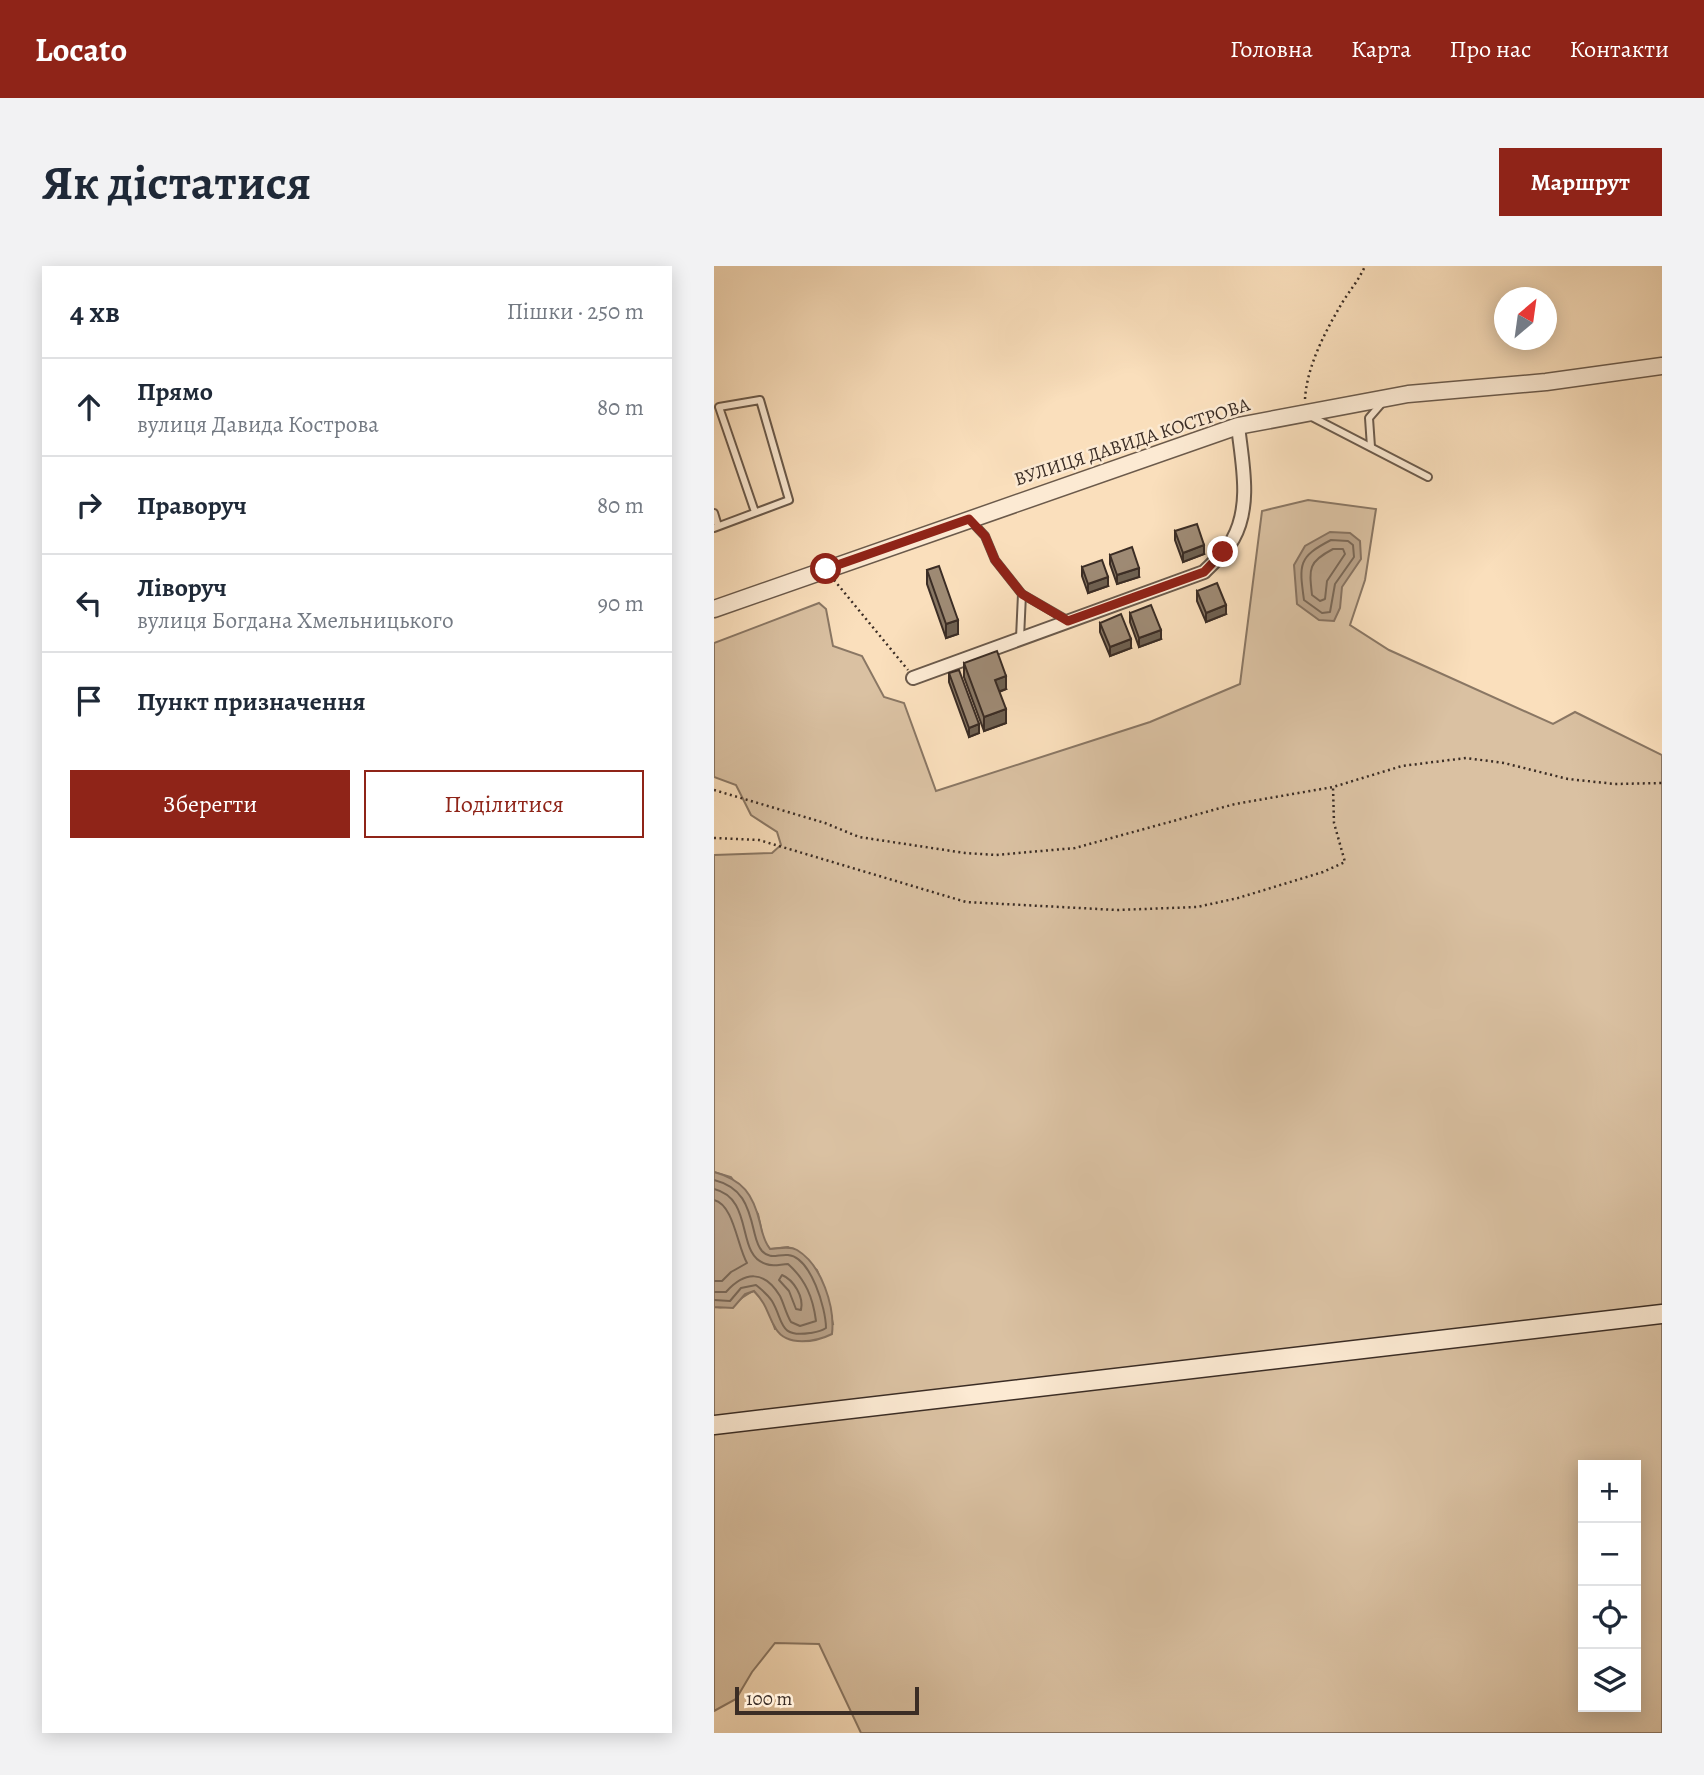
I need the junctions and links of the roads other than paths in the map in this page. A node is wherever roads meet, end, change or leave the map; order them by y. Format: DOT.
graph roads {
  1 [pos="1662,366"];
  2 [pos="1385,398"];
  3 [pos="716,408"];
  4 [pos="1304,413"];
  5 [pos="1238,426"];
  6 [pos="1371,447"];
  7 [pos="1428,477"];
  8 [pos="755,512"];
  9 [pos="714,513"];
  10 [pos="969,519"];
  11 [pos="716,527"];
  12 [pos="1022,594"];
  13 [pos="714,609"];
  14 [pos="1068,621"];
  15 [pos="1020,638"];
  16 [pos="913,678"];
  17 [pos="1662,1314"];
  18 [pos="714,1425"];
  1 -- 2 [label="street, ВУЛИЦЯ ДАВИДА КОСТРОВА"];
  2 -- 4 [label="street, ВУЛИЦЯ ДАВИДА КОСТРОВА"];
  2 -- 6 [label="lane"];
  3 -- 8 [label="lane"];
  3 -- 8 [label="lane"];
  4 -- 5 [label="street, ВУЛИЦЯ ДАВИДА КОСТРОВА"];
  4 -- 6 [label="lane"];
  5 -- 10 [label="street, ВУЛИЦЯ ДАВИДА КОСТРОВА"];
  5 -- 14 [label="street"];
  6 -- 7 [label="lane"];
  8 -- 11 [label="lane"];
  9 -- 11 [label="lane"];
  10 -- 12 [label="lane"];
  10 -- 13 [label="street, ВУЛИЦЯ ДАВИДА КОСТРОВА"];
  12 -- 14 [label="lane"];
  12 -- 15 [label="lane"];
  14 -- 15 [label="street"];
  15 -- 16 [label="street"];
  17 -- 18 [label="main road"];
}
